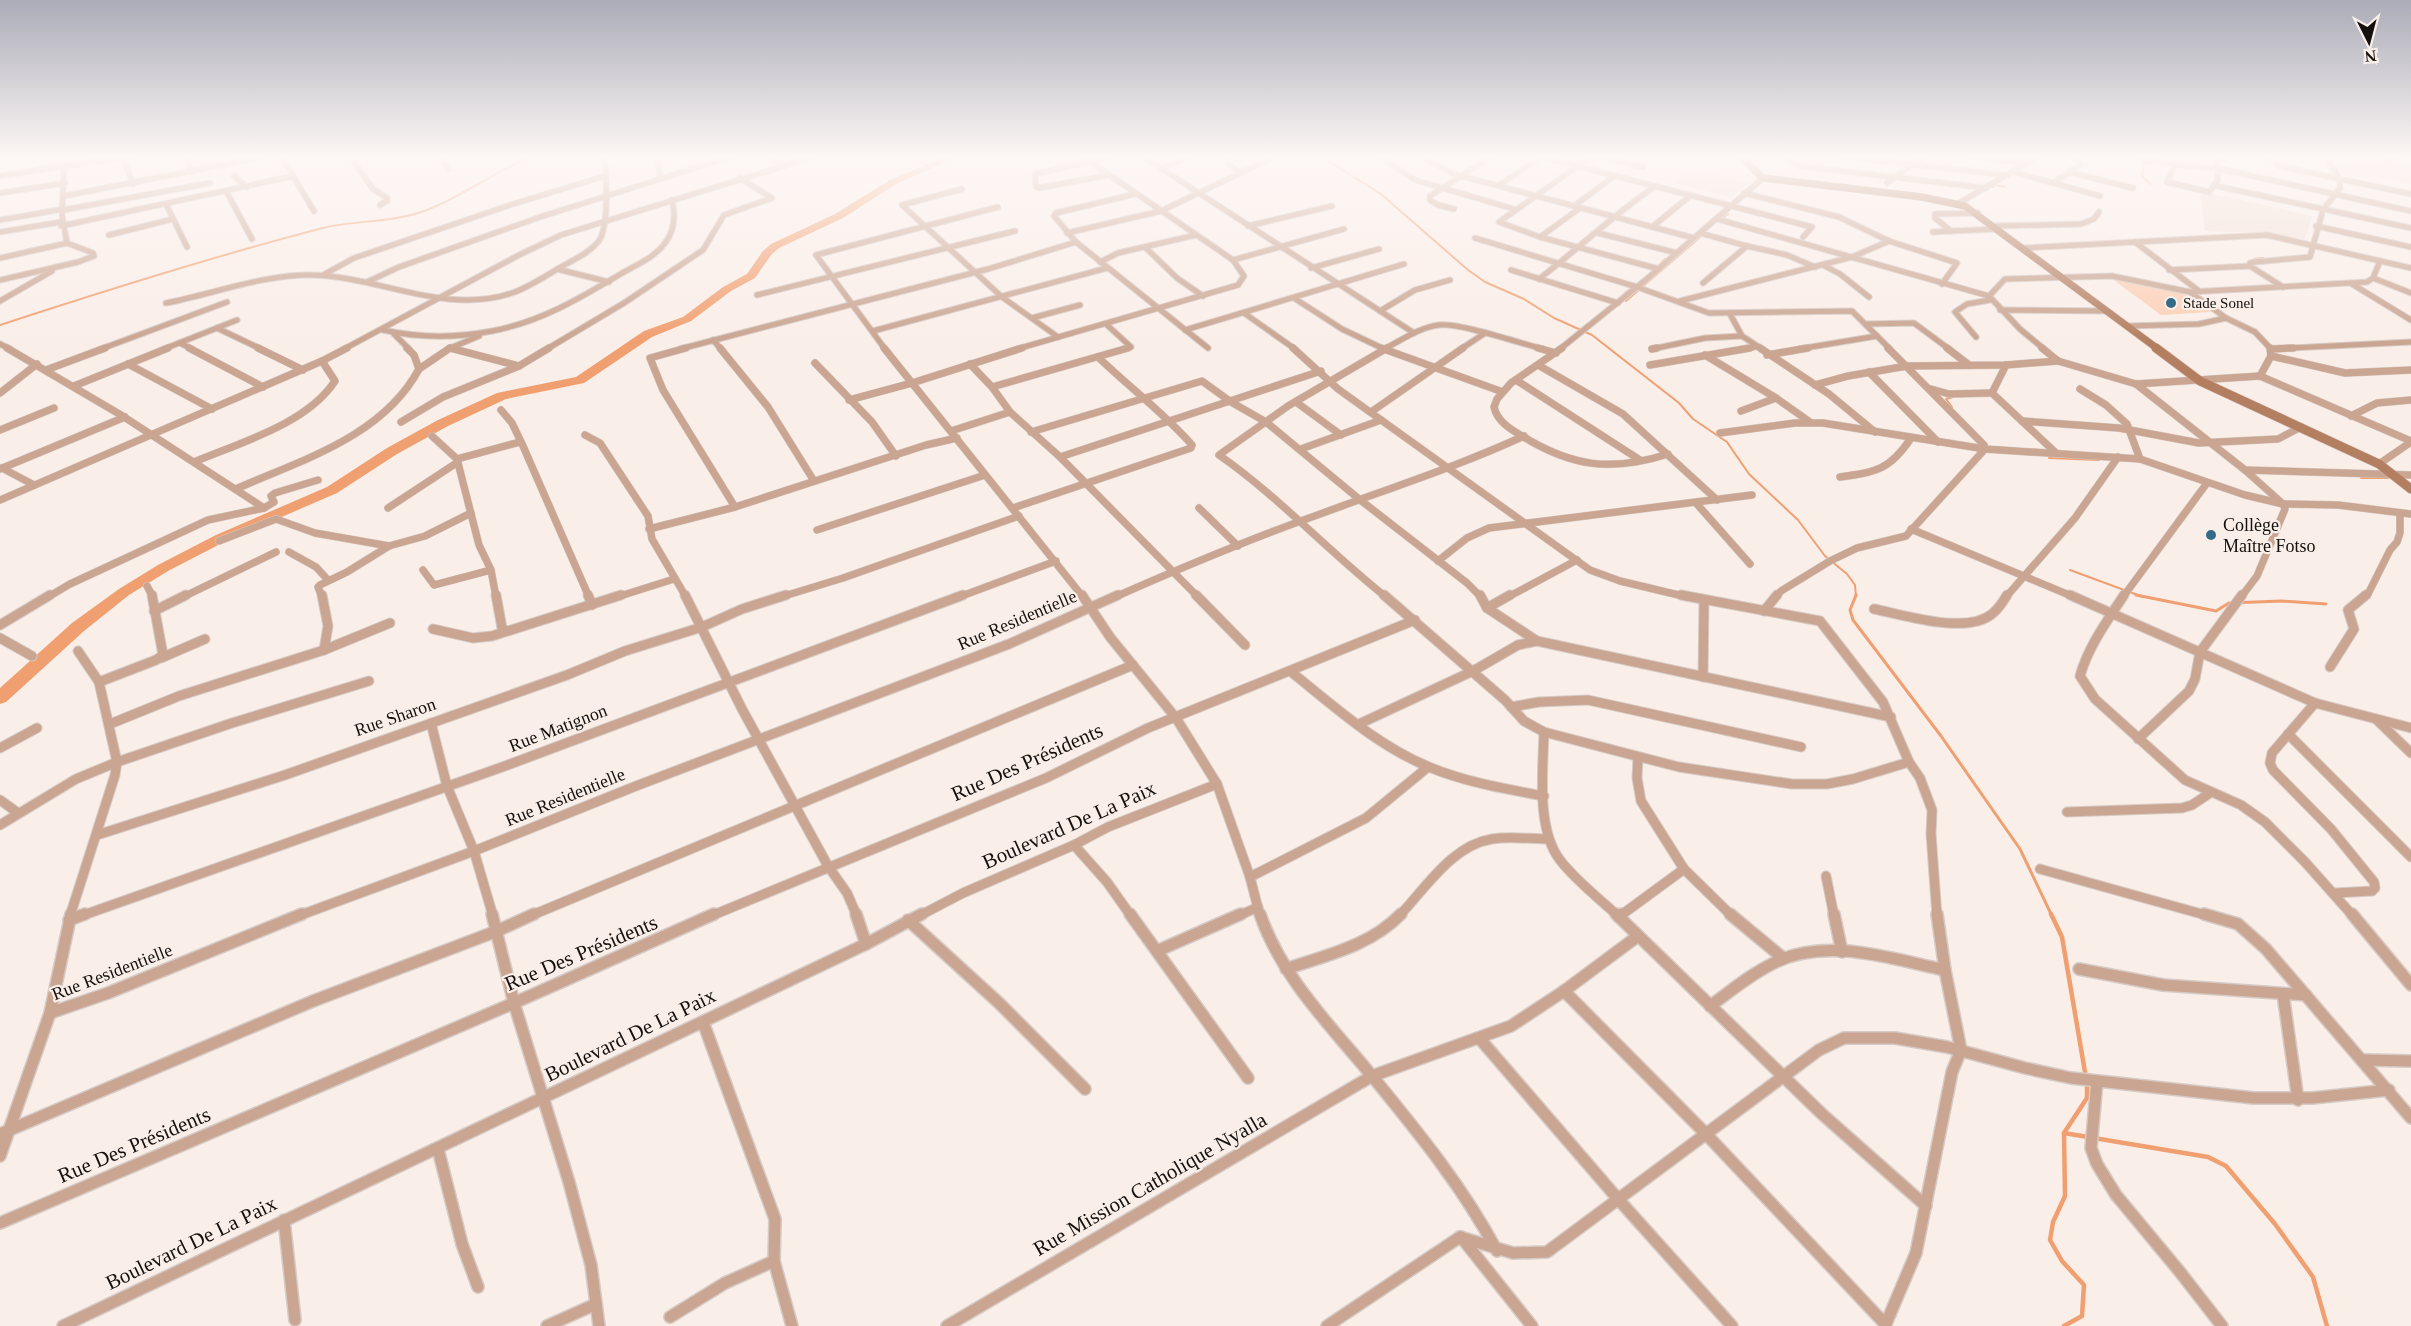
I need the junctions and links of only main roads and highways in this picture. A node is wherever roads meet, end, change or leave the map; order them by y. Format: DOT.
graph roads {
  1 [pos="1984,218"];
  2 [pos="2411,489"];
  1 -- 2 [label="main road"];
}
